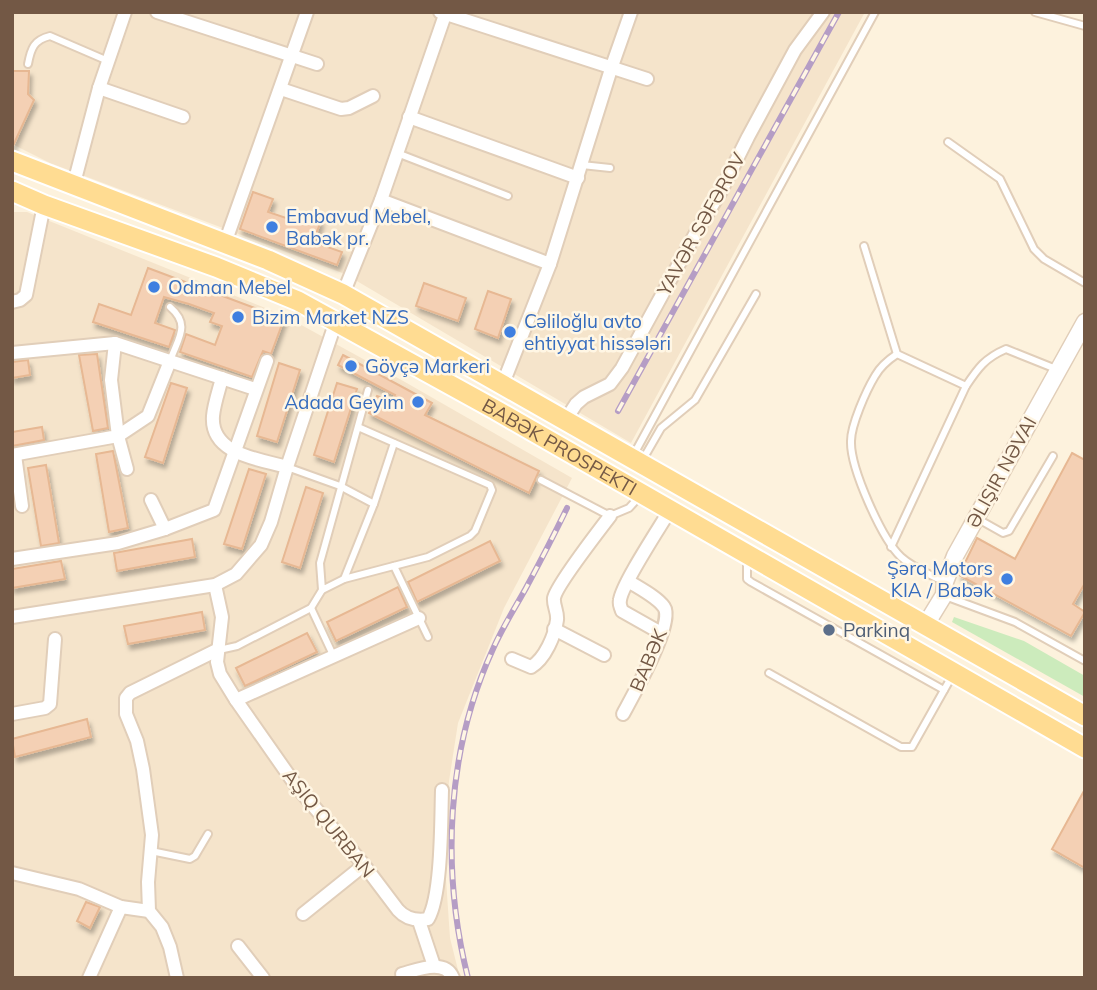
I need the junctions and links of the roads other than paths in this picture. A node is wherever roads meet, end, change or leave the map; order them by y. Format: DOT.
graph roads {
  1 [pos="125,12"];
  2 [pos="157,12"];
  3 [pos="307,12"];
  4 [pos="631,12"];
  5 [pos="822,12"];
  6 [pos="875,12"];
  7 [pos="1035,12"];
  8 [pos="444,13"];
  9 [pos="1085,26"];
  10 [pos="292,55"];
  11 [pos="108,61"];
  12 [pos="28,64"];
  13 [pos="317,64"];
  14 [pos="611,69"];
  15 [pos="647,79"];
  16 [pos="99,88"];
  17 [pos="281,89"];
  18 [pos="373,96"];
  19 [pos="183,117"];
  20 [pos="409,117"];
  21 [pos="948,142"];
  22 [pos="397,153"];
  23 [pos="12,161"];
  24 [pos="610,169"];
  25 [pos="580,171"];
  26 [pos="73,187"];
  27 [pos="12,191"];
  28 [pos="508,196"];
  29 [pos="381,200"];
  30 [pos="44,205"];
  31 [pos="225,243"];
  32 [pos="864,246"];
  33 [pos="550,264"];
  34 [pos="1085,283"];
  35 [pos="343,294"];
  36 [pos="756,294"];
  37 [pos="12,302"];
  38 [pos="170,307"];
  39 [pos="336,321"];
  40 [pos="1085,321"];
  41 [pos="116,343"];
  42 [pos="12,353"];
  43 [pos="897,354"];
  44 [pos="170,360"];
  45 [pos="267,361"];
  46 [pos="1058,370"];
  47 [pos="222,378"];
  48 [pos="502,386"];
  49 [pos="966,386"];
  50 [pos="255,390"];
  51 [pos="368,390"];
  52 [pos="565,421"];
  53 [pos="358,427"];
  54 [pos="118,436"];
  55 [pos="394,443"];
  56 [pos="234,453"];
  57 [pos="14,455"];
  58 [pos="1053,456"];
  59 [pos="637,461"];
  60 [pos="287,467"];
  61 [pos="127,469"];
  62 [pos="541,480"];
  63 [pos="340,486"];
  64 [pos="642,494"];
  65 [pos="151,500"];
  66 [pos="374,504"];
  67 [pos="23,506"];
  68 [pos="670,510"];
  69 [pos="610,516"];
  70 [pos="976,518"];
  71 [pos="165,529"];
  72 [pos="891,547"];
  73 [pos="12,559"];
  74 [pos="394,566"];
  75 [pos="344,579"];
  76 [pos="628,581"];
  77 [pos="215,585"];
  78 [pos="944,589"];
  79 [pos="322,590"];
  80 [pos="310,608"];
  81 [pos="12,617"];
  82 [pos="419,618"];
  83 [pos="925,626"];
  84 [pos="554,629"];
  85 [pos="661,633"];
  86 [pos="428,636"];
  87 [pos="55,639"];
  88 [pos="217,650"];
  89 [pos="333,655"];
  90 [pos="604,655"];
  91 [pos="1084,658"];
  92 [pos="512,659"];
  93 [pos="769,673"];
  94 [pos="948,682"];
  95 [pos="236,700"];
  96 [pos="12,714"];
  97 [pos="623,714"];
  98 [pos="1085,716"];
  99 [pos="1085,748"];
  100 [pos="443,790"];
  101 [pos="208,834"];
  102 [pos="151,851"];
  103 [pos="364,864"];
  104 [pos="12,873"];
  105 [pos="121,908"];
  106 [pos="149,911"];
  107 [pos="303,914"];
  108 [pos="419,921"];
  109 [pos="238,946"];
  110 [pos="434,966"];
  111 [pos="402,974"];
  112 [pos="421,974"];
  113 [pos="89,978"];
  114 [pos="177,978"];
  115 [pos="263,978"];
  116 [pos="453,978"];
  1 -- 11 [label="street"];
  2 -- 10 [label="street"];
  3 -- 10 [label="street"];
  4 -- 14 [label="street"];
  5 -- 52 [label="street, YAVƏR SƏFƏROV"];
  6 -- 59 [label="lane"];
  7 -- 9 [label="lane"];
  8 -- 14 [label="street"];
  8 -- 20 [label="street"];
  10 -- 13 [label="street"];
  10 -- 17 [label="street"];
  11 -- 12 [label="lane"];
  11 -- 16 [label="street"];
  14 -- 15 [label="street"];
  14 -- 25 [label="street"];
  16 -- 19 [label="street"];
  16 -- 26 [label="street"];
  17 -- 18 [label="street"];
  17 -- 31 [label="street"];
  20 -- 22 [label="street"];
  20 -- 25 [label="street"];
  21 -- 34 [label="lane"];
  22 -- 28 [label="lane"];
  22 -- 29 [label="street"];
  23 -- 26 [label="main road, BABƏK PROSPEKTI"];
  24 -- 25 [label="lane"];
  25 -- 33 [label="street"];
  26 -- 31 [label="main road, BABƏK PROSPEKTI"];
  27 -- 30 [label="main road, BABƏK PROSPEKTI"];
  29 -- 33 [label="street"];
  29 -- 35 [label="street"];
  30 -- 37 [label="street"];
  30 -- 39 [label="main road, BABƏK PROSPEKTI"];
  31 -- 35 [label="main road, BABƏK PROSPEKTI"];
  32 -- 43 [label="lane"];
  33 -- 48 [label="street"];
  35 -- 48 [label="main road, BABƏK PROSPEKTI"];
  36 -- 59 [label="lane"];
  38 -- 44 [label="lane"];
  39 -- 60 [label="street"];
  39 -- 64 [label="main road, BABƏK PROSPEKTI"];
  40 -- 46 [label="street, ƏLIŞIR NƏVAI"];
  41 -- 42 [label="street"];
  41 -- 44 [label="street"];
  41 -- 54 [label="street"];
  43 -- 49 [label="lane"];
  43 -- 72 [label="lane"];
  44 -- 47 [label="street"];
  44 -- 54 [label="street"];
  45 -- 50 [label="street"];
  46 -- 49 [label="lane"];
  46 -- 70 [label="street, ƏLIŞIR NƏVAI"];
  47 -- 50 [label="street"];
  47 -- 56 [label="street"];
  48 -- 52 [label="main road, BABƏK PROSPEKTI"];
  49 -- 72 [label="lane"];
  50 -- 56 [label="street"];
  51 -- 53 [label="lane"];
  52 -- 59 [label="main road, BABƏK PROSPEKTI"];
  53 -- 55 [label="lane"];
  53 -- 63 [label="lane"];
  54 -- 57 [label="street"];
  54 -- 61 [label="street"];
  55 -- 66 [label="lane"];
  55 -- 74 [label="lane"];
  56 -- 60 [label="street"];
  56 -- 71 [label="street"];
  57 -- 67 [label="street"];
  58 -- 70 [label="lane"];
  59 -- 83 [label="main road, BABƏK PROSPEKTI"];
  60 -- 63 [label="lane"];
  60 -- 77 [label="street"];
  62 -- 69 [label="lane"];
  63 -- 66 [label="lane"];
  63 -- 79 [label="lane"];
  64 -- 68 [label="main road, BABƏK PROSPEKTI"];
  64 -- 69 [label="lane"];
  65 -- 71 [label="street"];
  66 -- 75 [label="lane"];
  68 -- 76 [label="street"];
  68 -- 94 [label="main road, BABƏK PROSPEKTI"];
  69 -- 84 [label="street"];
  70 -- 78 [label="street, ƏLIŞIR NƏVAI"];
  71 -- 73 [label="street"];
  72 -- 78 [label="lane"];
  74 -- 75 [label="lane"];
  74 -- 82 [label="lane"];
  75 -- 79 [label="lane"];
  76 -- 85 [label="street, BABƏK"];
  76 -- 85 [label="street"];
  77 -- 81 [label="street"];
  77 -- 88 [label="street"];
  78 -- 83 [label="street, ƏLIŞIR NƏVAI"];
  78 -- 91 [label="lane"];
  79 -- 80 [label="lane"];
  80 -- 88 [label="lane"];
  80 -- 89 [label="lane"];
  82 -- 86 [label="lane"];
  82 -- 89 [label="street"];
  83 -- 98 [label="main road, BABƏK PROSPEKTI"];
  84 -- 90 [label="street"];
  84 -- 92 [label="street"];
  85 -- 97 [label="street, BABƏK"];
  87 -- 96 [label="street"];
  88 -- 95 [label="street"];
  88 -- 102 [label="street"];
  89 -- 95 [label="street"];
  93 -- 94 [label="lane"];
  94 -- 99 [label="main road, BABƏK PROSPEKTI"];
  95 -- 103 [label="street"];
  100 -- 108 [label="street"];
  101 -- 102 [label="lane"];
  102 -- 106 [label="street"];
  103 -- 107 [label="street"];
  103 -- 108 [label="street"];
  104 -- 105 [label="street"];
  105 -- 106 [label="street"];
  105 -- 113 [label="street"];
  106 -- 114 [label="street"];
  108 -- 110 [label="street"];
  109 -- 115 [label="street"];
  110 -- 112 [label="street"];
  110 -- 116 [label="street"];
  111 -- 112 [label="street"];
}
